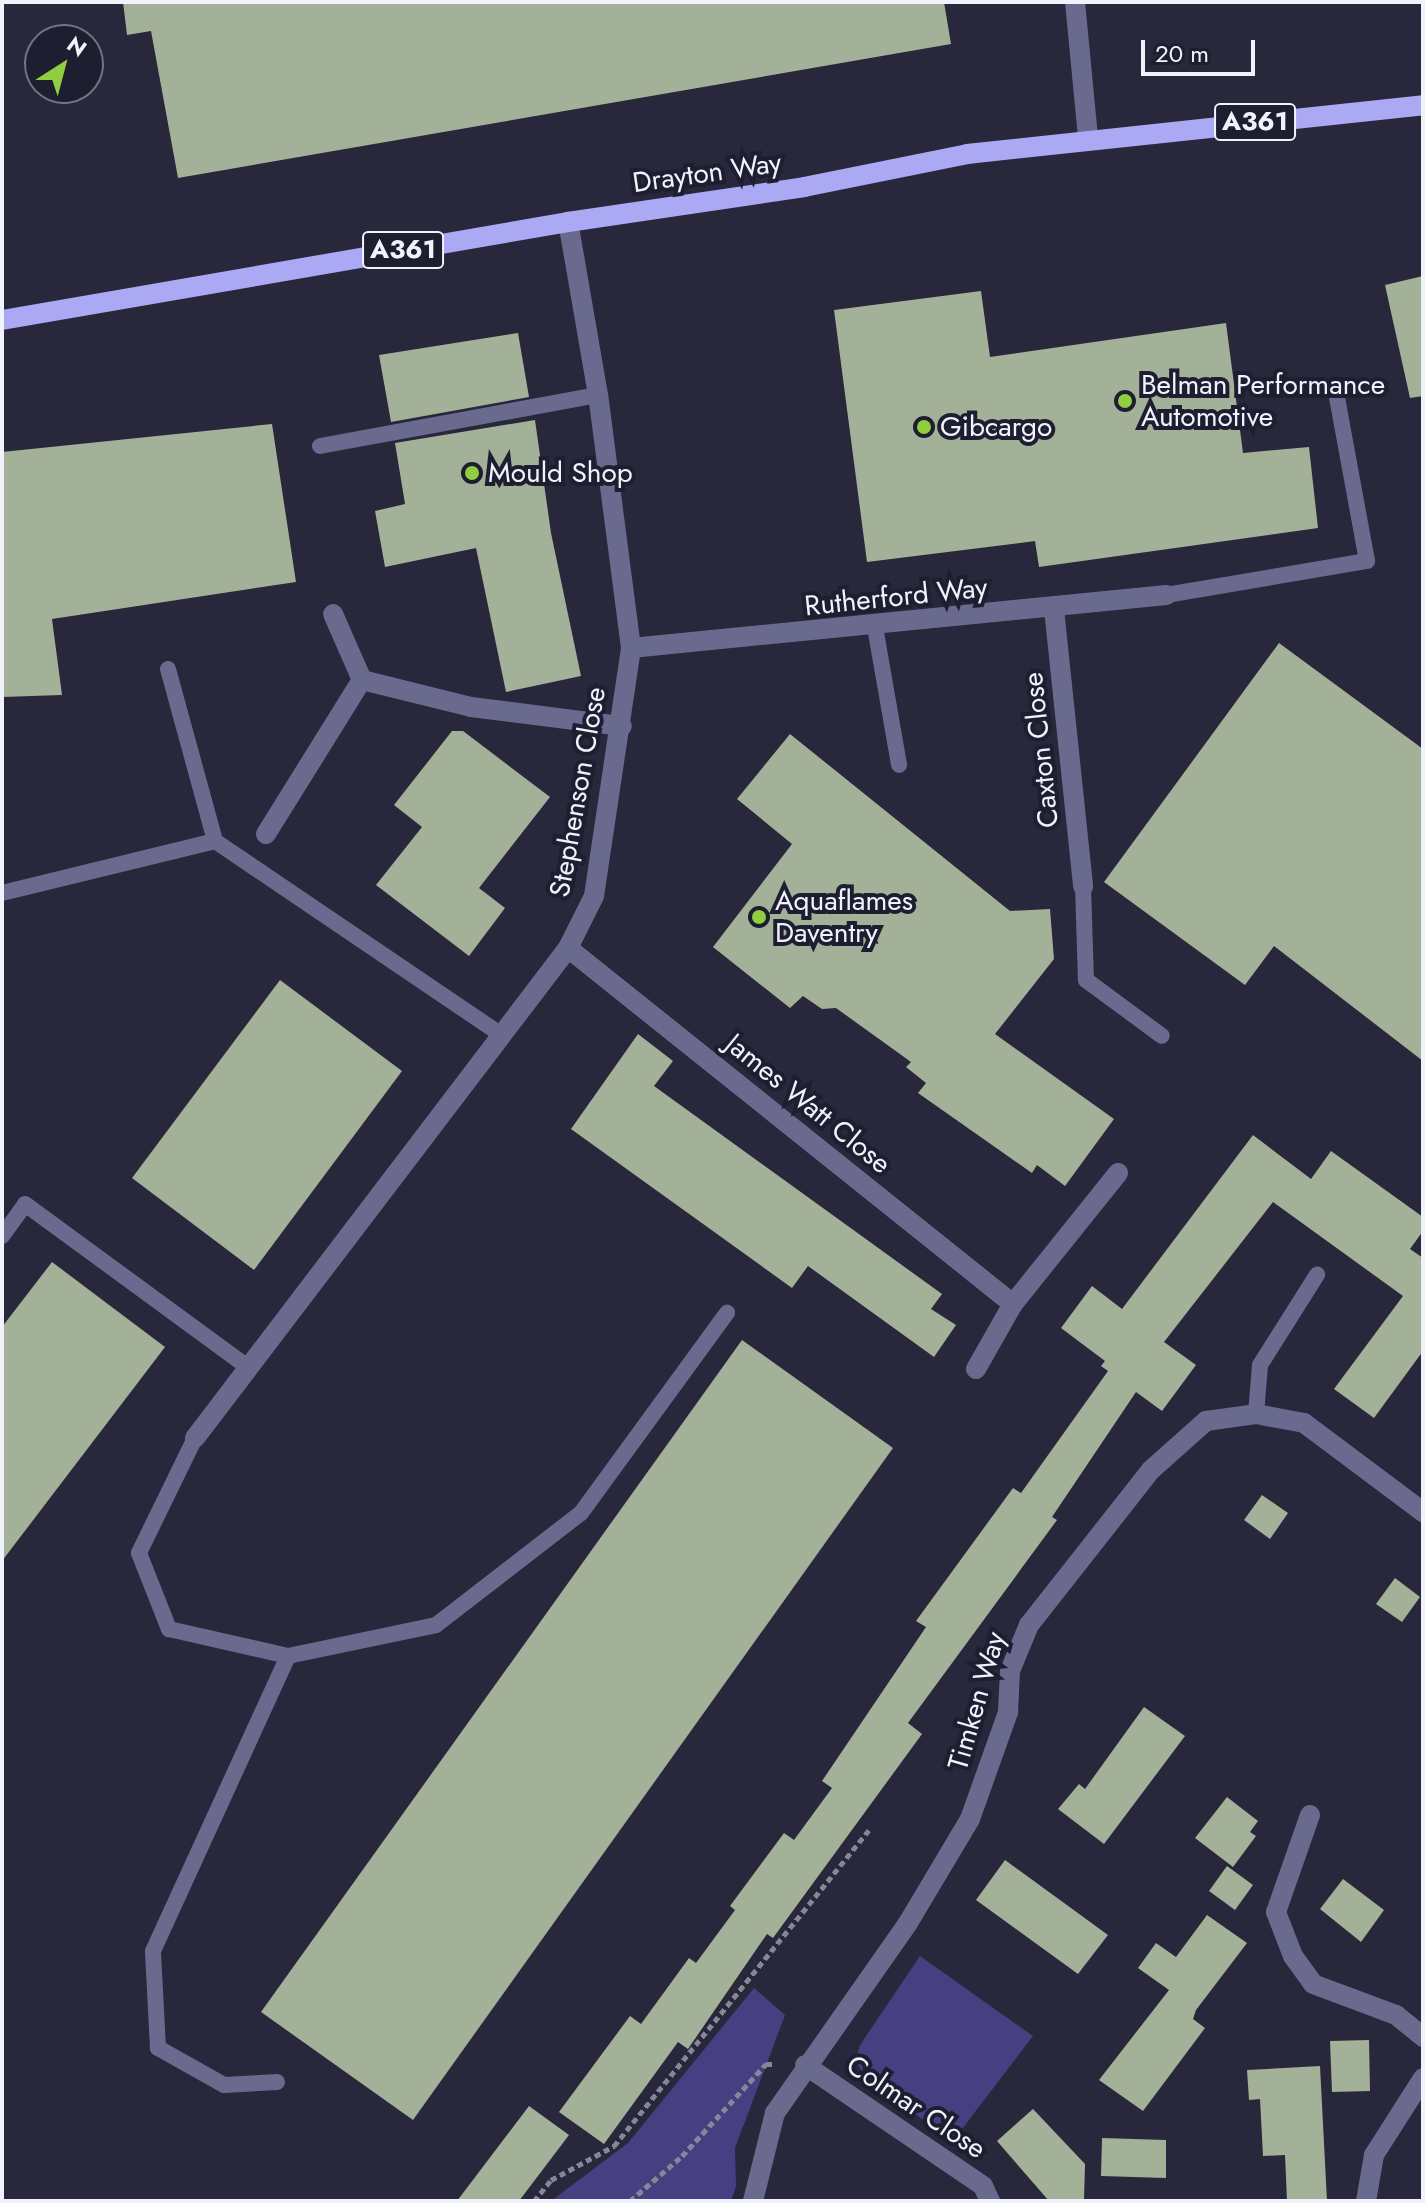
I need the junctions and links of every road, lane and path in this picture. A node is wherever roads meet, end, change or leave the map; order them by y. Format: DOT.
graph roads {
  1 [pos="1075,2"];
  2 [pos="1423,105"];
  3 [pos="1088,138"];
  4 [pos="568,222"];
  5 [pos="2,320"];
  6 [pos="1335,387"];
  7 [pos="598,395"];
  8 [pos="320,446"];
  9 [pos="1166,595"];
  10 [pos="1054,609"];
  11 [pos="333,614"];
  12 [pos="875,627"];
  13 [pos="631,648"];
  14 [pos="168,669"];
  15 [pos="362,680"];
  16 [pos="622,726"];
  17 [pos="899,765"];
  18 [pos="266,834"];
  19 [pos="215,841"];
  20 [pos="1083,886"];
  21 [pos="2,893"];
  22 [pos="568,948"];
  23 [pos="502,1035"];
  24 [pos="1162,1036"];
  25 [pos="1118,1173"];
  26 [pos="2,1236"];
  27 [pos="1317,1275"];
  28 [pos="1013,1304"];
  29 [pos="727,1313"];
  30 [pos="249,1368"];
  31 [pos="976,1369"];
  32 [pos="1256,1414"];
  33 [pos="195,1438"];
  34 [pos="1423,1512"];
  35 [pos="288,1656"];
  36 [pos="1310,1815"];
  37 [pos="869,1830"];
  38 [pos="1423,2037"];
  39 [pos="805,2065"];
  40 [pos="1423,2078"];
  41 [pos="277,2082"];
  42 [pos="534,2201"];
  43 [pos="630,2201"];
  44 [pos="753,2201"];
  45 [pos="990,2201"];
  46 [pos="1366,2201"];
  1 -- 3 [label="street"];
  2 -- 3 [label="main road, Drayton Way / A361"];
  3 -- 4 [label="main road, Drayton Way / A361"];
  4 -- 5 [label="main road, Drayton Way / A361"];
  4 -- 7 [label="street, Stephenson Close"];
  6 -- 9 [label="lane"];
  7 -- 8 [label="lane"];
  7 -- 13 [label="street, Stephenson Close"];
  9 -- 10 [label="street, Rutherford Way"];
  10 -- 12 [label="street, Rutherford Way"];
  10 -- 20 [label="street, Caxton Close"];
  11 -- 15 [label="street"];
  12 -- 13 [label="street, Rutherford Way"];
  12 -- 17 [label="lane"];
  13 -- 16 [label="street, Stephenson Close"];
  14 -- 19 [label="lane"];
  15 -- 16 [label="street"];
  15 -- 18 [label="street"];
  16 -- 22 [label="street, Stephenson Close"];
  19 -- 21 [label="lane"];
  19 -- 23 [label="lane"];
  20 -- 24 [label="lane"];
  22 -- 23 [label="street, Stephenson Close"];
  22 -- 28 [label="street, James Watt Close"];
  23 -- 30 [label="street, Stephenson Close"];
  25 -- 28 [label="street"];
  26 -- 30 [label="lane"];
  27 -- 32 [label="lane"];
  28 -- 31 [label="street"];
  29 -- 35 [label="lane"];
  30 -- 33 [label="street, Stephenson Close"];
  32 -- 34 [label="street, Timken Way"];
  32 -- 39 [label="street, Timken Way"];
  33 -- 35 [label="lane"];
  35 -- 41 [label="lane"];
  36 -- 38 [label="street"];
  37 -- 42 [label="path"];
  39 -- 43 [label="path"];
  39 -- 44 [label="street, Timken Way"];
  39 -- 45 [label="street, Colmar Close"];
  40 -- 46 [label="street"];
}
